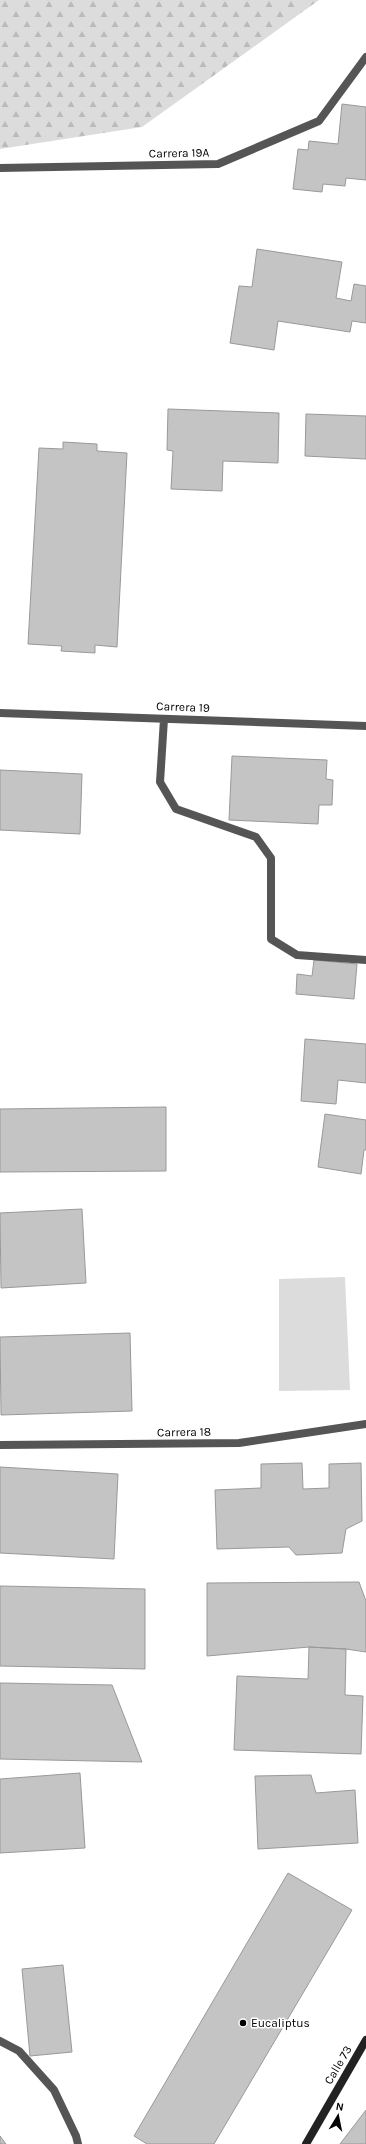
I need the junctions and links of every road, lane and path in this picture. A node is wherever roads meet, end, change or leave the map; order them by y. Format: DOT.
graph roads {
  1 [pos="366,57"];
  2 [pos="0,168"];
  3 [pos="0,713"];
  4 [pos="164,719"];
  5 [pos="366,726"];
  6 [pos="366,960"];
  7 [pos="366,1424"];
  8 [pos="0,1445"];
  9 [pos="366,2040"];
  10 [pos="0,2041"];
  11 [pos="78,2144"];
  12 [pos="306,2144"];
  1 -- 2 [label="street, Carrera 19A"];
  3 -- 4 [label="street, Carrera 19"];
  4 -- 5 [label="street, Carrera 19"];
  4 -- 6 [label="street"];
  7 -- 8 [label="street, Carrera 18"];
  9 -- 12 [label="street, Calle 73"];
  10 -- 11 [label="street"];
}
